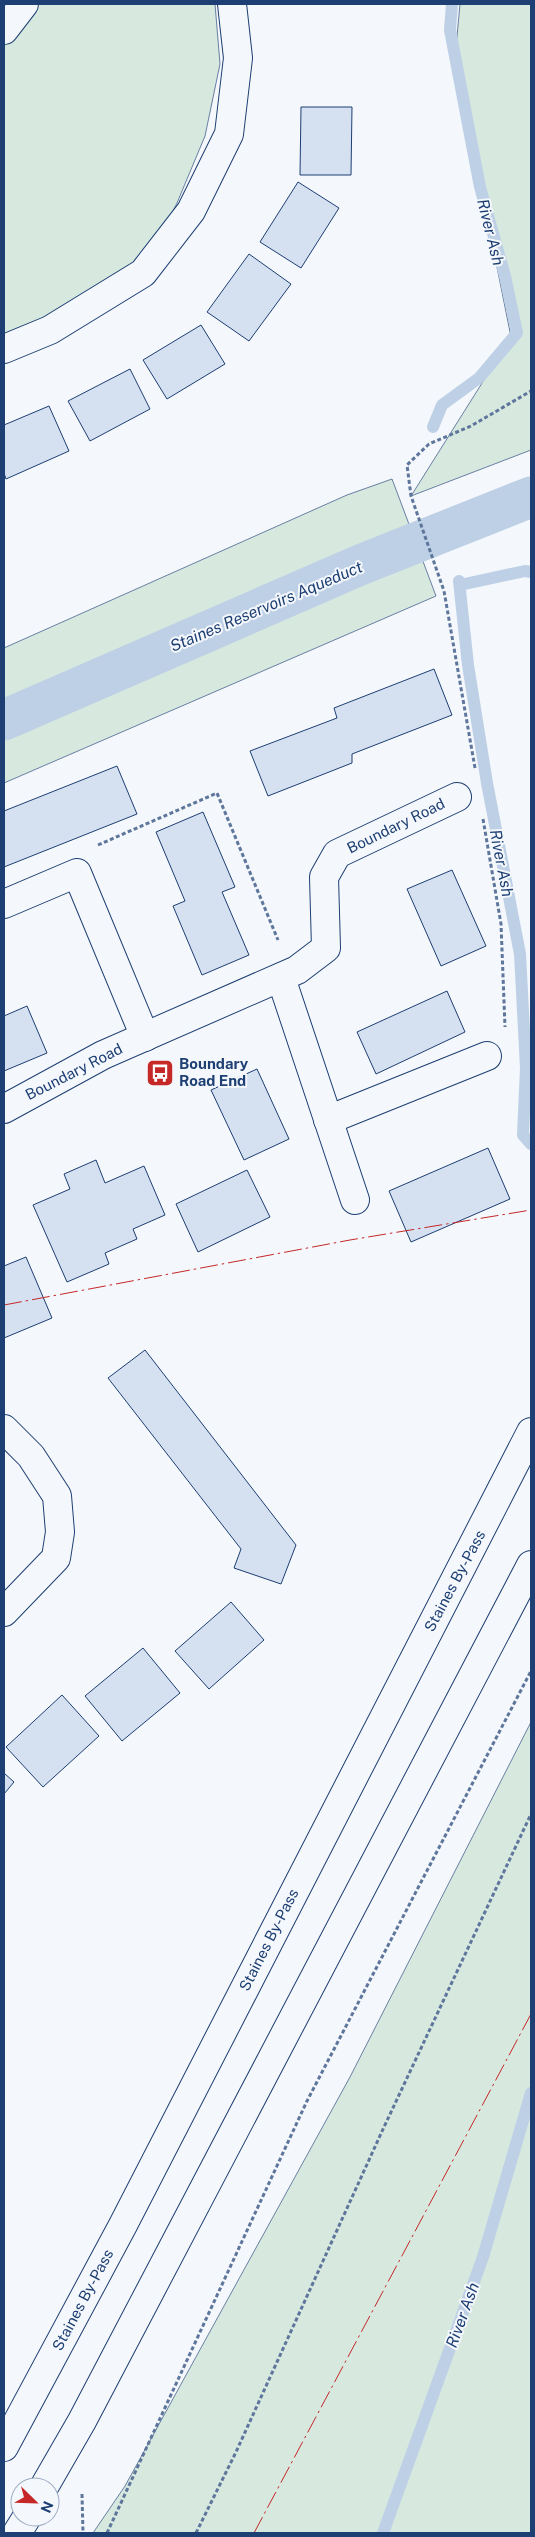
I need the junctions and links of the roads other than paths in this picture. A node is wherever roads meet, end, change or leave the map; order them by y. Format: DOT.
graph roads {
  1 [pos="24,4"];
  2 [pos="232,4"];
  3 [pos="4,30"];
  4 [pos="4,349"];
  5 [pos="457,797"];
  6 [pos="4,904"];
  7 [pos="286,975"];
  8 [pos="145,1037"];
  9 [pos="487,1056"];
  10 [pos="4,1109"];
  11 [pos="328,1120"];
  12 [pos="355,1200"];
  13 [pos="4,1429"];
  14 [pos="531,1432"];
  15 [pos="531,1565"];
  16 [pos="4,1612"];
  17 [pos="4,2447"];
  18 [pos="50,2477"];
  1 -- 3 [label="main road"];
  2 -- 4 [label="main road"];
  5 -- 7 [label="main road, Boundary Road"];
  6 -- 8 [label="main road"];
  7 -- 8 [label="main road, Boundary Road"];
  7 -- 11 [label="main road"];
  8 -- 10 [label="main road, Boundary Road"];
  9 -- 11 [label="main road"];
  11 -- 12 [label="main road"];
  13 -- 16 [label="main road"];
  14 -- 17 [label="main road, Staines By-Pass"];
  15 -- 18 [label="main road"];
}
